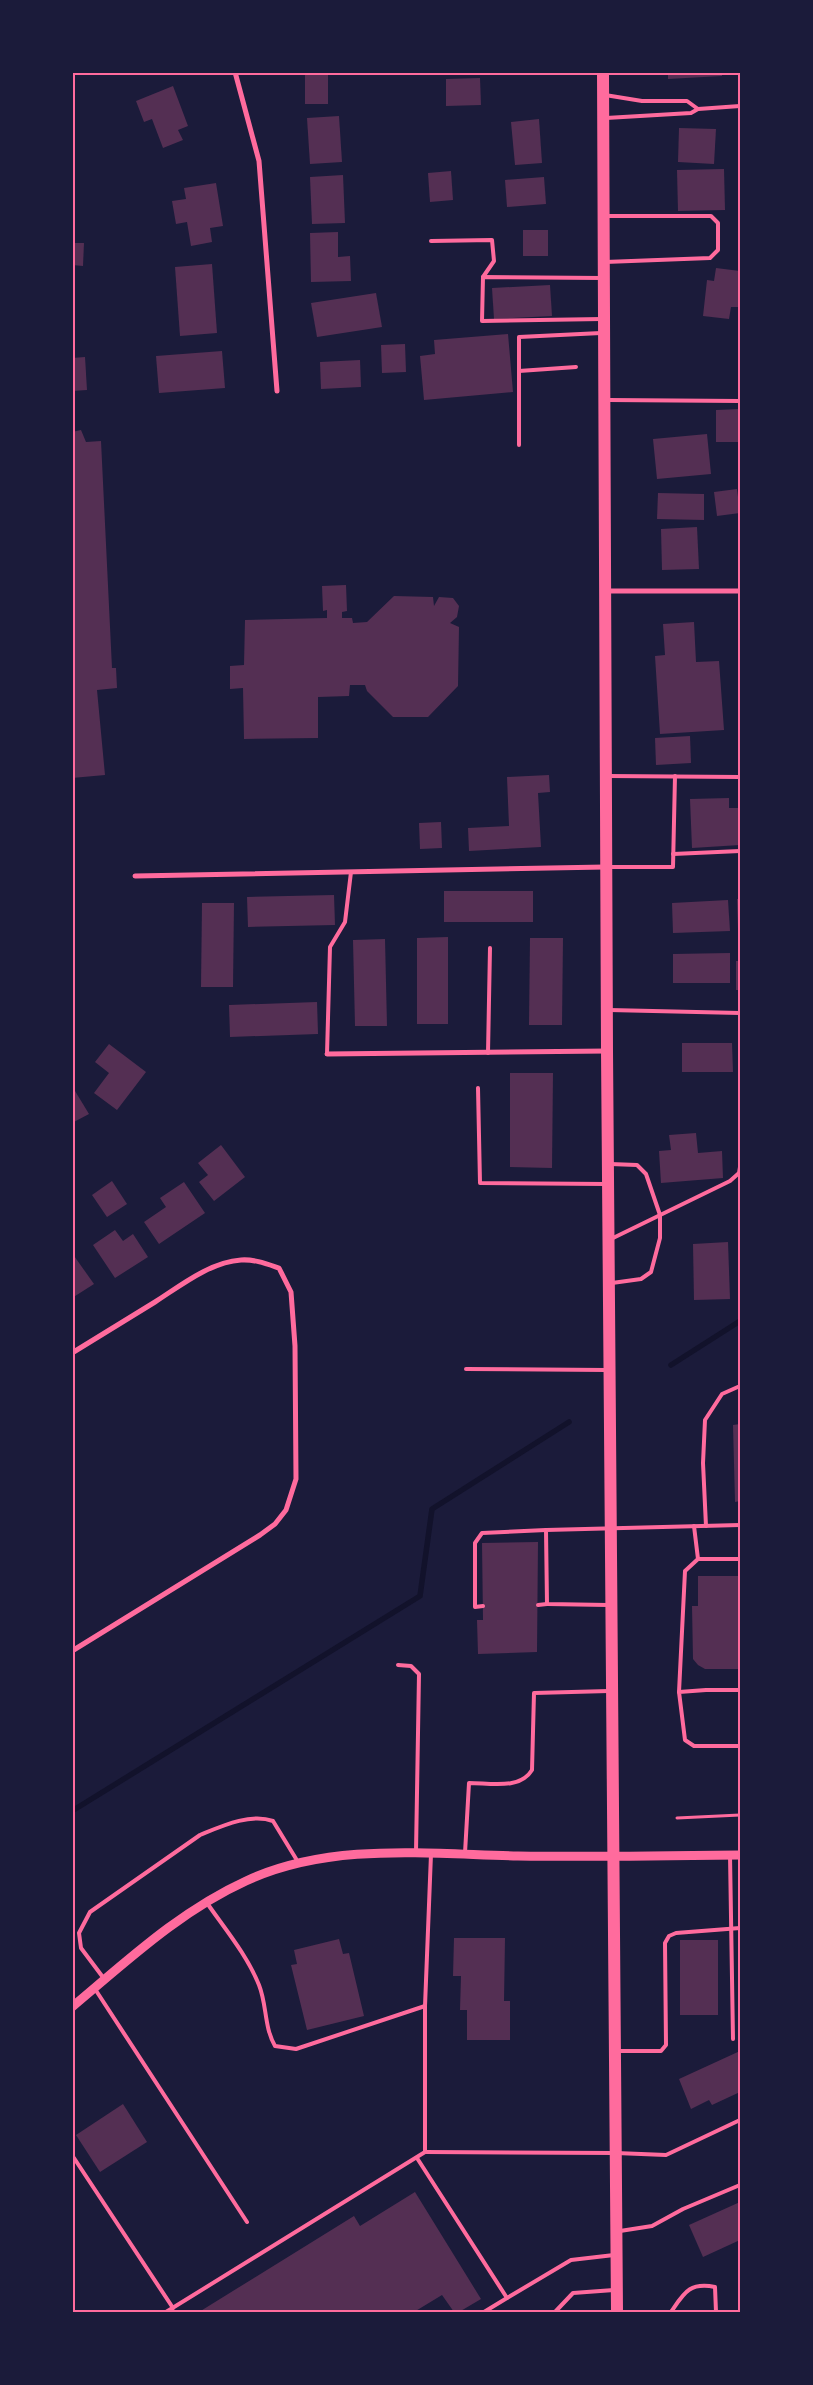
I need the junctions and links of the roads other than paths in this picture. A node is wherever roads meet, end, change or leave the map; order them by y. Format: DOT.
graph roads {
  1 [pos="235,72"];
  2 [pos="604,72"];
  3 [pos="604,95"];
  4 [pos="740,106"];
  5 [pos="698,109"];
  6 [pos="604,118"];
  7 [pos="604,216"];
  8 [pos="431,241"];
  9 [pos="605,262"];
  10 [pos="484,277"];
  11 [pos="605,278"];
  12 [pos="606,319"];
  13 [pos="606,332"];
  14 [pos="576,367"];
  15 [pos="519,371"];
  16 [pos="278,391"];
  17 [pos="606,400"];
  18 [pos="740,401"];
  19 [pos="519,445"];
  20 [pos="740,590"];
  21 [pos="607,591"];
  22 [pos="607,776"];
  23 [pos="675,776"];
  24 [pos="740,777"];
  25 [pos="740,851"];
  26 [pos="673,854"];
  27 [pos="607,868"];
  28 [pos="351,872"];
  29 [pos="135,876"];
  30 [pos="490,948"];
  31 [pos="607,1010"];
  32 [pos="740,1013"];
  33 [pos="607,1051"];
  34 [pos="488,1053"];
  35 [pos="327,1054"];
  36 [pos="478,1088"];
  37 [pos="608,1164"];
  38 [pos="740,1167"];
  39 [pos="608,1184"];
  40 [pos="660,1215"];
  41 [pos="608,1240"];
  42 [pos="609,1283"];
  43 [pos="72,1353"];
  44 [pos="466,1369"];
  45 [pos="610,1370"];
  46 [pos="740,1386"];
  47 [pos="740,1525"];
  48 [pos="694,1526"];
  49 [pos="706,1526"];
  50 [pos="610,1529"];
  51 [pos="546,1530"];
  52 [pos="698,1559"];
  53 [pos="740,1559"];
  54 [pos="547,1604"];
  55 [pos="538,1605"];
  56 [pos="611,1605"];
  57 [pos="483,1606"];
  58 [pos="72,1651"];
  59 [pos="398,1666"];
  60 [pos="740,1690"];
  61 [pos="611,1691"];
  62 [pos="679,1692"];
  63 [pos="740,1746"];
  64 [pos="416,1854"];
  65 [pos="431,1854"];
  66 [pos="464,1855"];
  67 [pos="730,1855"];
  68 [pos="740,1855"];
  69 [pos="614,1857"];
  70 [pos="298,1862"];
  71 [pos="206,1901"];
  72 [pos="732,1928"];
  73 [pos="740,1928"];
  74 [pos="104,1980"];
  75 [pos="94,1989"];
  76 [pos="425,2006"];
  77 [pos="72,2007"];
  78 [pos="732,2038"];
  79 [pos="616,2051"];
  80 [pos="740,2120"];
  81 [pos="425,2152"];
  82 [pos="616,2153"];
  83 [pos="72,2155"];
  84 [pos="417,2158"];
  85 [pos="740,2185"];
  86 [pos="247,2222"];
  87 [pos="617,2232"];
  88 [pos="617,2254"];
  89 [pos="617,2290"];
  90 [pos="507,2298"];
  91 [pos="173,2308"];
  92 [pos="166,2312"];
  93 [pos="484,2312"];
  94 [pos="555,2312"];
  95 [pos="617,2312"];
  96 [pos="671,2312"];
  97 [pos="716,2312"];
  1 -- 16 [label="street"];
  2 -- 3 [label="main road"];
  3 -- 5 [label="lane"];
  3 -- 6 [label="main road"];
  4 -- 5 [label="lane"];
  5 -- 6 [label="lane"];
  6 -- 7 [label="main road"];
  7 -- 9 [label="main road"];
  7 -- 9 [label="lane"];
  8 -- 10 [label="lane"];
  9 -- 11 [label="main road"];
  10 -- 11 [label="lane"];
  10 -- 12 [label="lane"];
  11 -- 12 [label="main road"];
  12 -- 13 [label="main road"];
  13 -- 15 [label="lane"];
  13 -- 17 [label="main road"];
  14 -- 15 [label="lane"];
  15 -- 19 [label="lane"];
  17 -- 18 [label="lane"];
  17 -- 21 [label="main road"];
  20 -- 21 [label="street"];
  21 -- 22 [label="main road"];
  22 -- 23 [label="lane"];
  22 -- 27 [label="main road"];
  23 -- 24 [label="lane"];
  23 -- 26 [label="lane"];
  25 -- 26 [label="lane"];
  26 -- 27 [label="lane"];
  27 -- 28 [label="street"];
  27 -- 31 [label="main road"];
  28 -- 29 [label="street"];
  28 -- 35 [label="lane"];
  30 -- 34 [label="lane"];
  31 -- 32 [label="lane"];
  31 -- 33 [label="main road"];
  33 -- 34 [label="street"];
  33 -- 37 [label="main road"];
  34 -- 35 [label="street"];
  36 -- 39 [label="lane"];
  37 -- 39 [label="main road"];
  37 -- 40 [label="lane"];
  38 -- 40 [label="lane"];
  39 -- 41 [label="main road"];
  40 -- 41 [label="lane"];
  40 -- 42 [label="lane"];
  41 -- 42 [label="main road"];
  42 -- 45 [label="main road"];
  43 -- 58 [label="street"];
  44 -- 45 [label="lane"];
  45 -- 50 [label="main road"];
  46 -- 49 [label="lane"];
  47 -- 49 [label="lane"];
  48 -- 49 [label="lane"];
  48 -- 50 [label="lane"];
  48 -- 52 [label="lane"];
  50 -- 51 [label="lane"];
  50 -- 56 [label="main road"];
  51 -- 54 [label="lane"];
  51 -- 57 [label="lane"];
  52 -- 53 [label="lane"];
  52 -- 62 [label="lane"];
  54 -- 55 [label="lane"];
  54 -- 56 [label="lane"];
  56 -- 61 [label="main road"];
  59 -- 64 [label="lane"];
  60 -- 62 [label="lane"];
  61 -- 66 [label="lane"];
  61 -- 69 [label="main road"];
  62 -- 63 [label="lane"];
  64 -- 65 [label="street"];
  64 -- 70 [label="street"];
  65 -- 66 [label="street"];
  65 -- 76 [label="lane"];
  66 -- 69 [label="street"];
  67 -- 68 [label="street"];
  67 -- 69 [label="street"];
  67 -- 72 [label="lane"];
  69 -- 79 [label="main road"];
  70 -- 71 [label="street"];
  70 -- 74 [label="lane"];
  71 -- 74 [label="street"];
  71 -- 76 [label="lane"];
  72 -- 73 [label="lane"];
  72 -- 78 [label="lane"];
  72 -- 79 [label="lane"];
  74 -- 75 [label="street"];
  75 -- 77 [label="street"];
  75 -- 86 [label="lane"];
  76 -- 81 [label="lane"];
  79 -- 82 [label="main road"];
  80 -- 82 [label="lane"];
  81 -- 82 [label="lane"];
  81 -- 84 [label="lane"];
  82 -- 87 [label="main road"];
  83 -- 91 [label="lane"];
  84 -- 90 [label="lane"];
  84 -- 91 [label="lane"];
  85 -- 87 [label="lane"];
  87 -- 88 [label="main road"];
  88 -- 89 [label="main road"];
  88 -- 90 [label="lane"];
  89 -- 94 [label="lane"];
  89 -- 95 [label="main road"];
  90 -- 93 [label="lane"];
  91 -- 92 [label="lane"];
  96 -- 97 [label="lane"];
}
